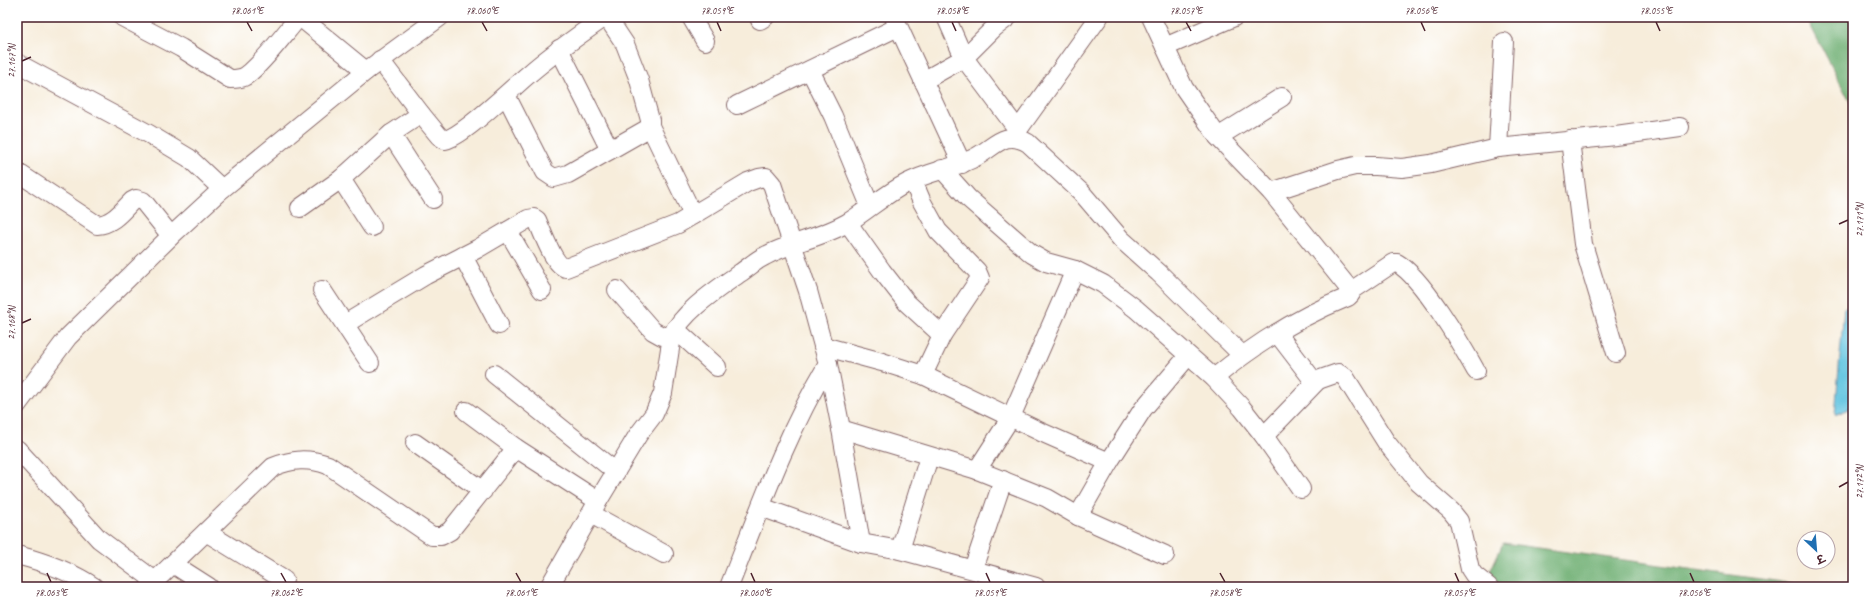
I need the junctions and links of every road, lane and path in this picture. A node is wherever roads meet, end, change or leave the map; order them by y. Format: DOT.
graph roads {
  1 [pos="122,17"];
  2 [pos="299,17"];
  3 [pos="440,17"];
  4 [pos="606,17"];
  5 [pos="691,17"];
  6 [pos="946,17"];
  7 [pos="1008,17"];
  8 [pos="1099,17"];
  9 [pos="1151,17"];
  10 [pos="1234,17"];
  11 [pos="896,22"];
  12 [pos="705,41"];
  13 [pos="1504,42"];
  14 [pos="1165,47"];
  15 [pos="559,50"];
  16 [pos="964,58"];
  17 [pos="17,63"];
  18 [pos="373,65"];
  19 [pos="810,70"];
  20 [pos="923,81"];
  21 [pos="506,95"];
  22 [pos="1282,97"];
  23 [pos="737,105"];
  24 [pos="421,114"];
  25 [pos="650,126"];
  26 [pos="1680,127"];
  27 [pos="1016,133"];
  28 [pos="391,134"];
  29 [pos="1218,137"];
  30 [pos="1570,140"];
  31 [pos="1498,148"];
  32 [pos="610,150"];
  33 [pos="962,164"];
  34 [pos="942,170"];
  35 [pos="17,172"];
  36 [pos="341,179"];
  37 [pos="913,181"];
  38 [pos="222,190"];
  39 [pos="1271,192"];
  40 [pos="433,199"];
  41 [pos="870,206"];
  42 [pos="300,208"];
  43 [pos="693,215"];
  44 [pos="848,223"];
  45 [pos="372,227"];
  46 [pos="508,230"];
  47 [pos="171,236"];
  48 [pos="792,245"];
  49 [pos="463,256"];
  50 [pos="1075,270"];
  51 [pos="322,290"];
  52 [pos="542,290"];
  53 [pos="617,290"];
  54 [pos="1351,291"];
  55 [pos="345,324"];
  56 [pos="499,325"];
  57 [pos="674,333"];
  58 [pos="1277,333"];
  59 [pos="942,335"];
  60 [pos="823,346"];
  61 [pos="1616,353"];
  62 [pos="1242,355"];
  63 [pos="1188,356"];
  64 [pos="370,363"];
  65 [pos="828,364"];
  66 [pos="717,367"];
  67 [pos="1476,371"];
  68 [pos="494,374"];
  69 [pos="923,375"];
  70 [pos="1214,378"];
  71 [pos="1318,380"];
  72 [pos="17,405"];
  73 [pos="466,411"];
  74 [pos="1011,417"];
  75 [pos="841,429"];
  76 [pos="1264,436"];
  77 [pos="415,443"];
  78 [pos="516,448"];
  79 [pos="17,449"];
  80 [pos="929,457"];
  81 [pos="1109,462"];
  82 [pos="977,470"];
  83 [pos="616,472"];
  84 [pos="1003,480"];
  85 [pos="1300,489"];
  86 [pos="483,491"];
  87 [pos="761,506"];
  88 [pos="595,507"];
  89 [pos="1078,516"];
  90 [pos="206,532"];
  91 [pos="861,543"];
  92 [pos="900,550"];
  93 [pos="664,554"];
  94 [pos="17,555"];
  95 [pos="1165,555"];
  96 [pos="173,564"];
  97 [pos="973,569"];
  98 [pos="284,580"];
  99 [pos="152,584"];
  100 [pos="555,585"];
  101 [pos="94,587"];
  102 [pos="209,587"];
  103 [pos="729,587"];
  104 [pos="1036,587"];
  105 [pos="1489,587"];
  1 -- 2 [label="street"];
  2 -- 18 [label="street"];
  3 -- 18 [label="street"];
  4 -- 15 [label="street"];
  4 -- 25 [label="street"];
  5 -- 12 [label="street"];
  6 -- 16 [label="street"];
  7 -- 16 [label="street"];
  8 -- 27 [label="street"];
  9 -- 14 [label="street"];
  10 -- 14 [label="street"];
  11 -- 19 [label="street"];
  11 -- 20 [label="street"];
  13 -- 31 [label="street"];
  14 -- 29 [label="street"];
  15 -- 21 [label="street"];
  15 -- 32 [label="street"];
  16 -- 20 [label="street"];
  16 -- 27 [label="street"];
  17 -- 38 [label="street"];
  18 -- 24 [label="street"];
  18 -- 38 [label="street"];
  19 -- 23 [label="street"];
  19 -- 41 [label="street"];
  20 -- 33 [label="street"];
  21 -- 24 [label="street"];
  21 -- 32 [label="street"];
  22 -- 29 [label="street"];
  24 -- 28 [label="street"];
  25 -- 32 [label="street"];
  25 -- 43 [label="street"];
  26 -- 30 [label="street"];
  27 -- 33 [label="street"];
  27 -- 62 [label="street"];
  28 -- 36 [label="street"];
  28 -- 40 [label="street"];
  29 -- 39 [label="street"];
  30 -- 31 [label="street"];
  30 -- 61 [label="street"];
  31 -- 39 [label="street"];
  33 -- 34 [label="street"];
  34 -- 37 [label="street"];
  34 -- 50 [label="street"];
  35 -- 47 [label="street"];
  36 -- 42 [label="street"];
  36 -- 45 [label="street"];
  37 -- 41 [label="street"];
  37 -- 59 [label="street"];
  38 -- 47 [label="street"];
  39 -- 54 [label="street"];
  41 -- 44 [label="street"];
  43 -- 46 [label="street"];
  43 -- 48 [label="street"];
  44 -- 48 [label="street"];
  44 -- 59 [label="street"];
  46 -- 49 [label="street"];
  46 -- 52 [label="street"];
  47 -- 72 [label="street"];
  48 -- 57 [label="street"];
  48 -- 60 [label="street"];
  49 -- 55 [label="street"];
  49 -- 56 [label="street"];
  50 -- 63 [label="street"];
  50 -- 74 [label="street"];
  51 -- 55 [label="street"];
  53 -- 57 [label="street"];
  54 -- 58 [label="street"];
  54 -- 67 [label="street"];
  55 -- 64 [label="street"];
  57 -- 66 [label="street"];
  57 -- 83 [label="street"];
  58 -- 62 [label="street"];
  58 -- 71 [label="street"];
  59 -- 69 [label="street"];
  60 -- 65 [label="street"];
  60 -- 69 [label="street"];
  62 -- 70 [label="street"];
  63 -- 70 [label="street"];
  63 -- 81 [label="street"];
  65 -- 75 [label="street"];
  65 -- 87 [label="street"];
  68 -- 83 [label="street"];
  69 -- 74 [label="street"];
  70 -- 76 [label="street"];
  71 -- 76 [label="street"];
  71 -- 105 [label="street"];
  73 -- 78 [label="street"];
  74 -- 81 [label="street"];
  74 -- 82 [label="street"];
  75 -- 80 [label="street"];
  75 -- 91 [label="street"];
  76 -- 85 [label="street"];
  77 -- 86 [label="street"];
  78 -- 86 [label="street"];
  78 -- 88 [label="street"];
  79 -- 99 [label="street"];
  80 -- 82 [label="street"];
  80 -- 92 [label="street"];
  81 -- 89 [label="street"];
  82 -- 84 [label="street"];
  83 -- 88 [label="street"];
  84 -- 89 [label="street"];
  84 -- 97 [label="street"];
  86 -- 90 [label="street"];
  87 -- 91 [label="street"];
  87 -- 103 [label="street"];
  88 -- 93 [label="street"];
  88 -- 100 [label="street"];
  89 -- 95 [label="street"];
  90 -- 96 [label="street"];
  90 -- 98 [label="street"];
  91 -- 92 [label="street"];
  92 -- 97 [label="street"];
  94 -- 101 [label="street"];
  96 -- 99 [label="street"];
  96 -- 102 [label="street"];
  97 -- 104 [label="street"];
}
